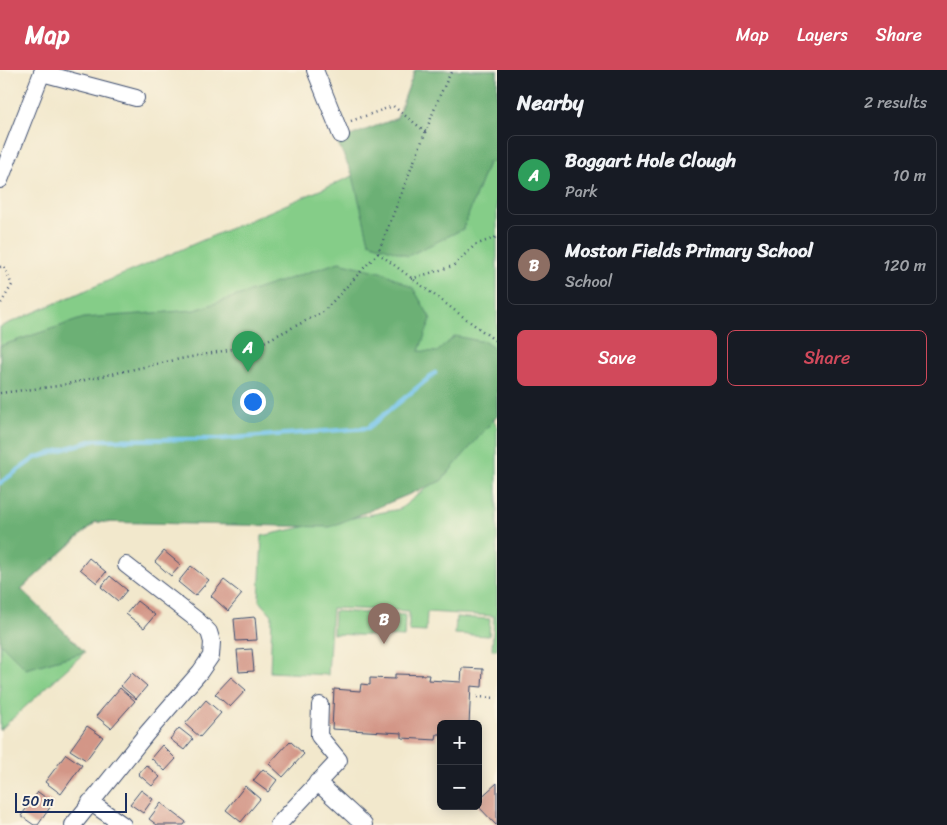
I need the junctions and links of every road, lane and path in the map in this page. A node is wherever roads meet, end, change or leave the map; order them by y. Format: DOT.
graph roads {
  1 [pos="315,70"];
  2 [pos="452,70"];
  3 [pos="42,72"];
  4 [pos="136,98"];
  5 [pos="339,131"];
  6 [pos="426,132"];
  7 [pos="4,159"];
  8 [pos="0,180"];
  9 [pos="497,237"];
  10 [pos="378,254"];
  11 [pos="0,267"];
  12 [pos="411,279"];
  13 [pos="0,305"];
  14 [pos="497,342"];
  15 [pos="0,393"];
  16 [pos="126,564"];
  17 [pos="477,697"];
  18 [pos="497,698"];
  19 [pos="320,705"];
  20 [pos="317,782"];
  21 [pos="90,802"];
  22 [pos="73,825"];
  23 [pos="123,825"];
  24 [pos="278,825"];
  25 [pos="364,825"];
  1 -- 5 [label="street"];
  2 -- 6 [label="path"];
  3 -- 4 [label="street"];
  3 -- 7 [label="street"];
  5 -- 6 [label="path"];
  6 -- 10 [label="path"];
  7 -- 8 [label="street"];
  9 -- 12 [label="path"];
  10 -- 12 [label="path"];
  10 -- 15 [label="path"];
  11 -- 13 [label="path"];
  12 -- 14 [label="path"];
  16 -- 21 [label="street"];
  17 -- 18 [label="path"];
  19 -- 20 [label="street"];
  20 -- 24 [label="street"];
  20 -- 25 [label="street"];
  21 -- 22 [label="street"];
  21 -- 23 [label="street"];
}
